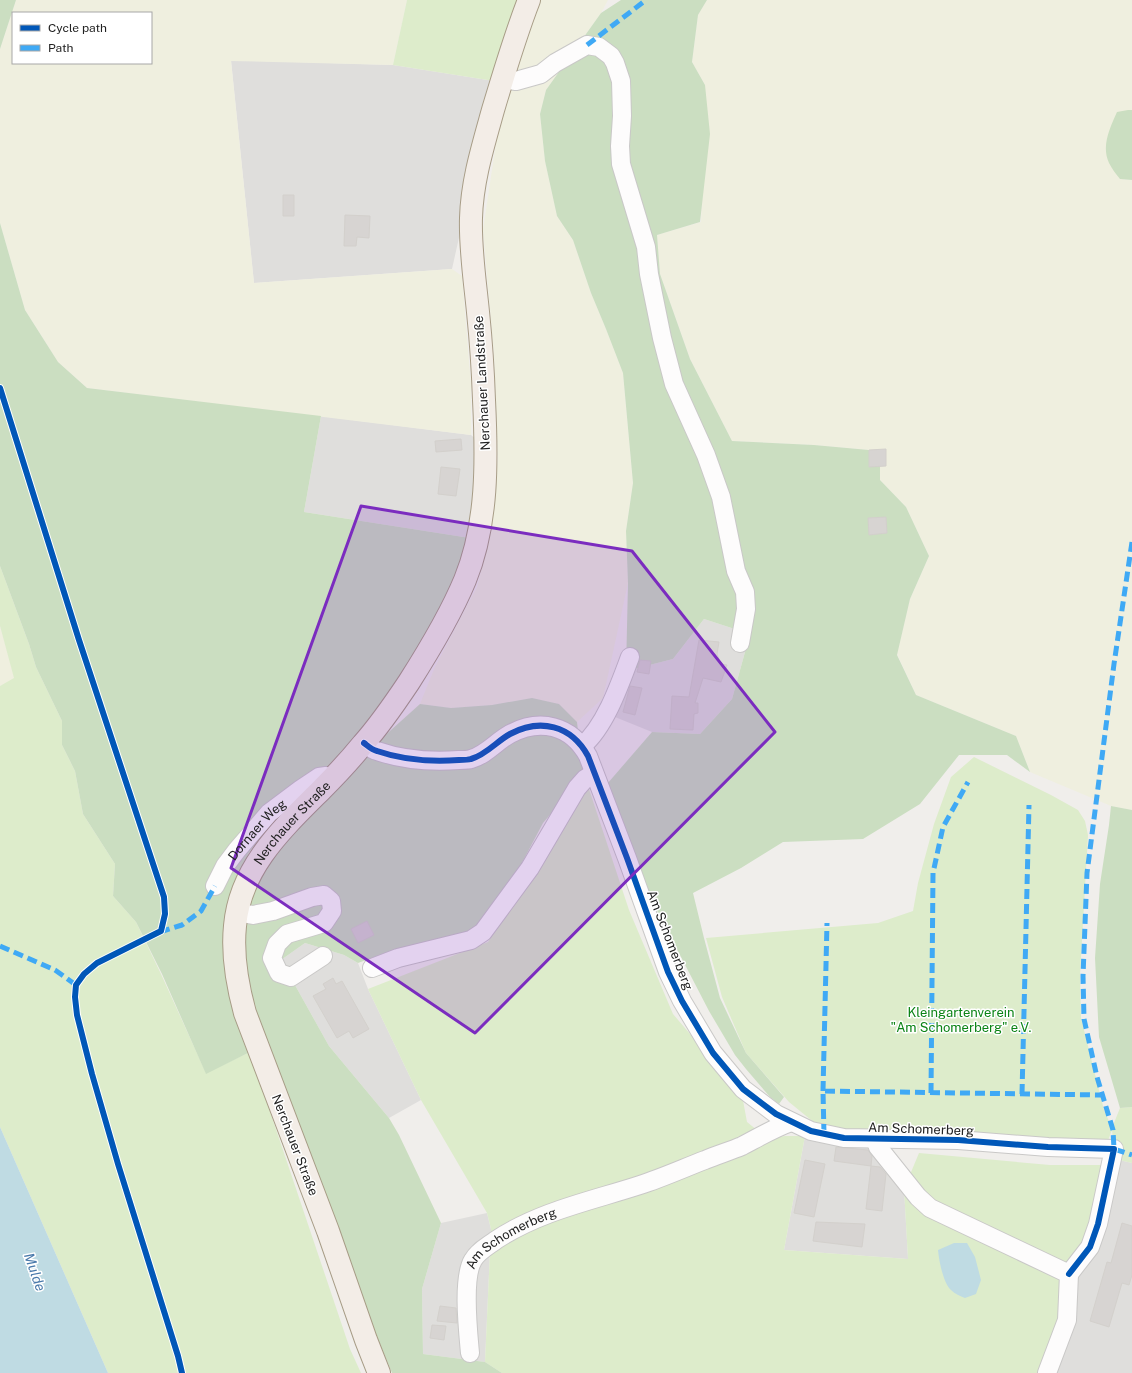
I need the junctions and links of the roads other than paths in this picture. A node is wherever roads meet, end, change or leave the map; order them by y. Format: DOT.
graph roads {
  1 [pos="529,0"];
  2 [pos="502,79"];
  3 [pos="740,643"];
  4 [pos="630,657"];
  5 [pos="364,743"];
  6 [pos="582,746"];
  7 [pos="593,774"];
  8 [pos="332,779"];
  9 [pos="215,886"];
  10 [pos="236,912"];
  11 [pos="323,956"];
  12 [pos="372,968"];
  13 [pos="761,1104"];
  14 [pos="791,1122"];
  15 [pos="760,1135"];
  16 [pos="875,1139"];
  17 [pos="1069,1274"];
  18 [pos="470,1353"];
  19 [pos="379,1373"];
  20 [pos="1047,1373"];
  1 -- 2 [label="main road, Nerchauer Landstraße"];
  2 -- 3 [label="street"];
  2 -- 5 [label="main road, Nerchauer Landstraße"];
  4 -- 6 [label="street"];
  5 -- 6 [label="street, Am Schomerberg"];
  5 -- 8 [label="main road, Nerchauer Straße"];
  6 -- 7 [label="street, Am Schomerberg"];
  7 -- 12 [label="street"];
  7 -- 13 [label="street, Am Schomerberg"];
  8 -- 9 [label="street, Dornaer Weg"];
  8 -- 10 [label="main road, Nerchauer Straße"];
  10 -- 11 [label="street"];
  10 -- 19 [label="main road, Nerchauer Straße"];
  13 -- 14 [label="street, Am Schomerberg"];
  13 -- 15 [label="street"];
  14 -- 15 [label="street, Am Schomerberg"];
  14 -- 16 [label="street, Am Schomerberg"];
  15 -- 18 [label="street, Am Schomerberg"];
  16 -- 17 [label="street, Am Schomerberg"];
  16 -- 17 [label="street, Am Schomerberg"];
  17 -- 20 [label="street"];
}
